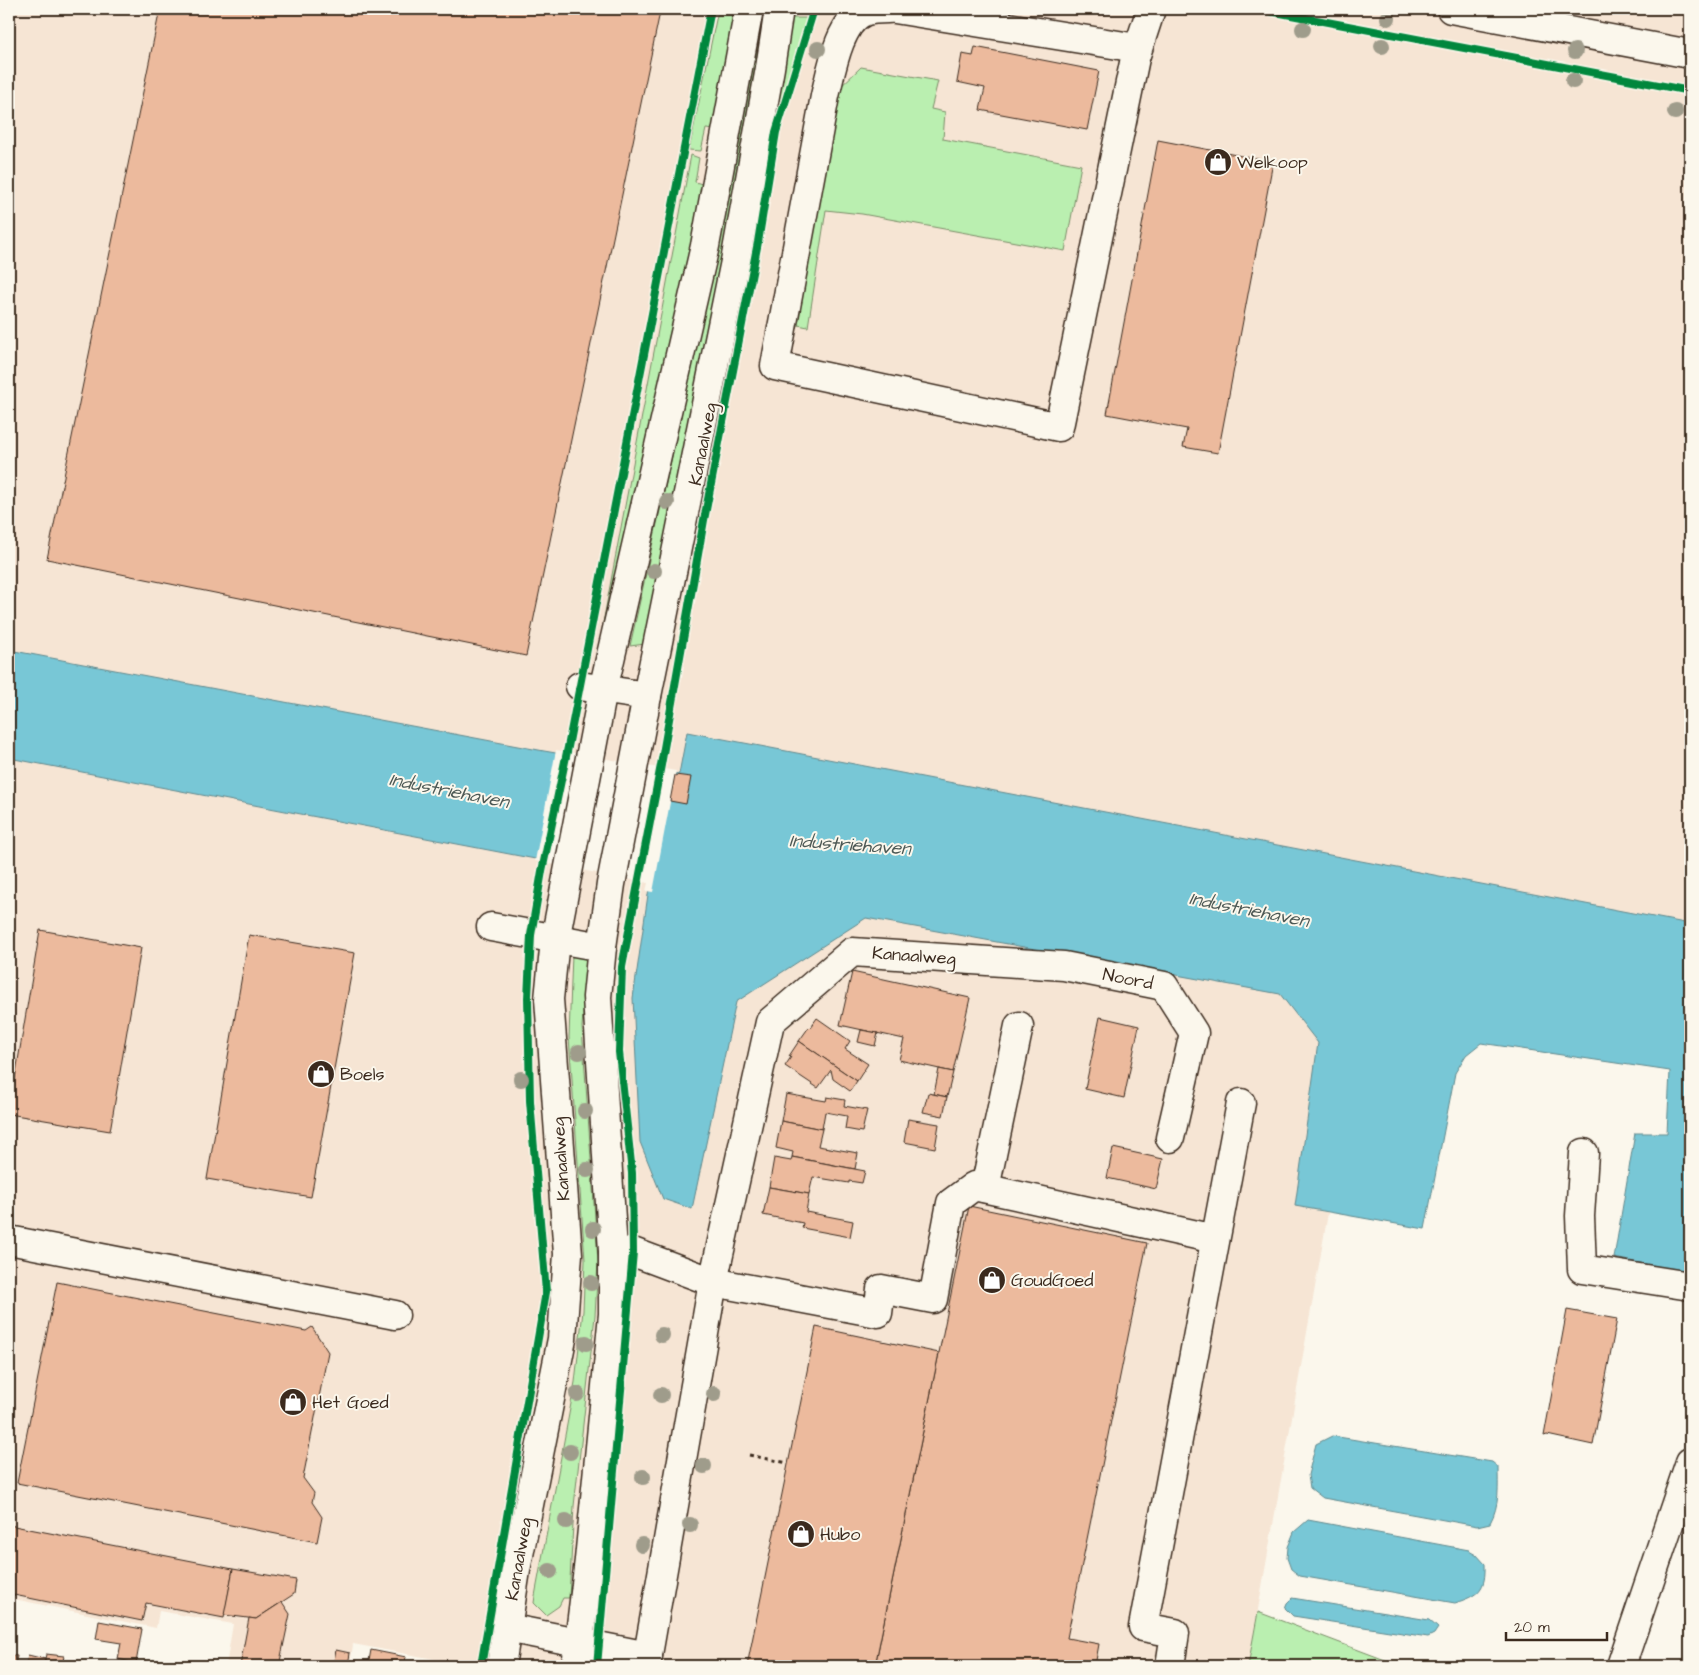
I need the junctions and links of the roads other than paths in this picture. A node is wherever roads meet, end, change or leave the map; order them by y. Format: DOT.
graph roads {
  1 [pos="749,9"];
  2 [pos="780,9"];
  3 [pos="888,9"];
  4 [pos="894,9"];
  5 [pos="1151,9"];
  6 [pos="1451,9"];
  7 [pos="1137,48"];
  8 [pos="1690,54"];
  9 [pos="592,688"];
  10 [pos="647,696"];
  11 [pos="491,928"];
  12 [pos="555,940"];
  13 [pos="602,947"];
  14 [pos="990,961"];
  15 [pos="1019,1026"];
  16 [pos="1240,1103"];
  17 [pos="1170,1138"];
  18 [pos="1584,1153"];
  19 [pos="985,1188"];
  20 [pos="1215,1239"];
  21 [pos="9,1240"];
  22 [pos="614,1251"];
  23 [pos="713,1282"];
  24 [pos="1690,1286"];
  25 [pos="395,1315"];
  26 [pos="1690,1462"];
  27 [pos="507,1628"];
  28 [pos="578,1654"];
  29 [pos="647,1661"];
  30 [pos="501,1666"];
  31 [pos="1170,1666"];
  32 [pos="1621,1666"];
  1 -- 9 [label="street, Kanaalweg"];
  2 -- 10 [label="street, Kanaalweg"];
  3 -- 7 [label="street"];
  4 -- 7 [label="street"];
  5 -- 7 [label="street"];
  6 -- 8 [label="street"];
  9 -- 10 [label="street"];
  9 -- 12 [label="street, Kanaalweg"];
  10 -- 13 [label="street, Kanaalweg"];
  11 -- 12 [label="street"];
  12 -- 13 [label="street"];
  12 -- 27 [label="street, Kanaalweg"];
  13 -- 22 [label="street, Kanaalweg"];
  14 -- 17 [label="street, Noord"];
  14 -- 23 [label="street, Kanaalweg"];
  15 -- 19 [label="street"];
  16 -- 20 [label="street"];
  18 -- 24 [label="street"];
  19 -- 20 [label="street"];
  19 -- 23 [label="street"];
  20 -- 31 [label="street"];
  21 -- 25 [label="street"];
  22 -- 23 [label="street"];
  22 -- 28 [label="street, Kanaalweg"];
  23 -- 29 [label="street, Kanaalweg"];
  26 -- 32 [label="street"];
  27 -- 28 [label="street, Kanaalweg"];
  27 -- 30 [label="street, Kanaalweg"];
  28 -- 29 [label="street, Kanaalweg"];
}
